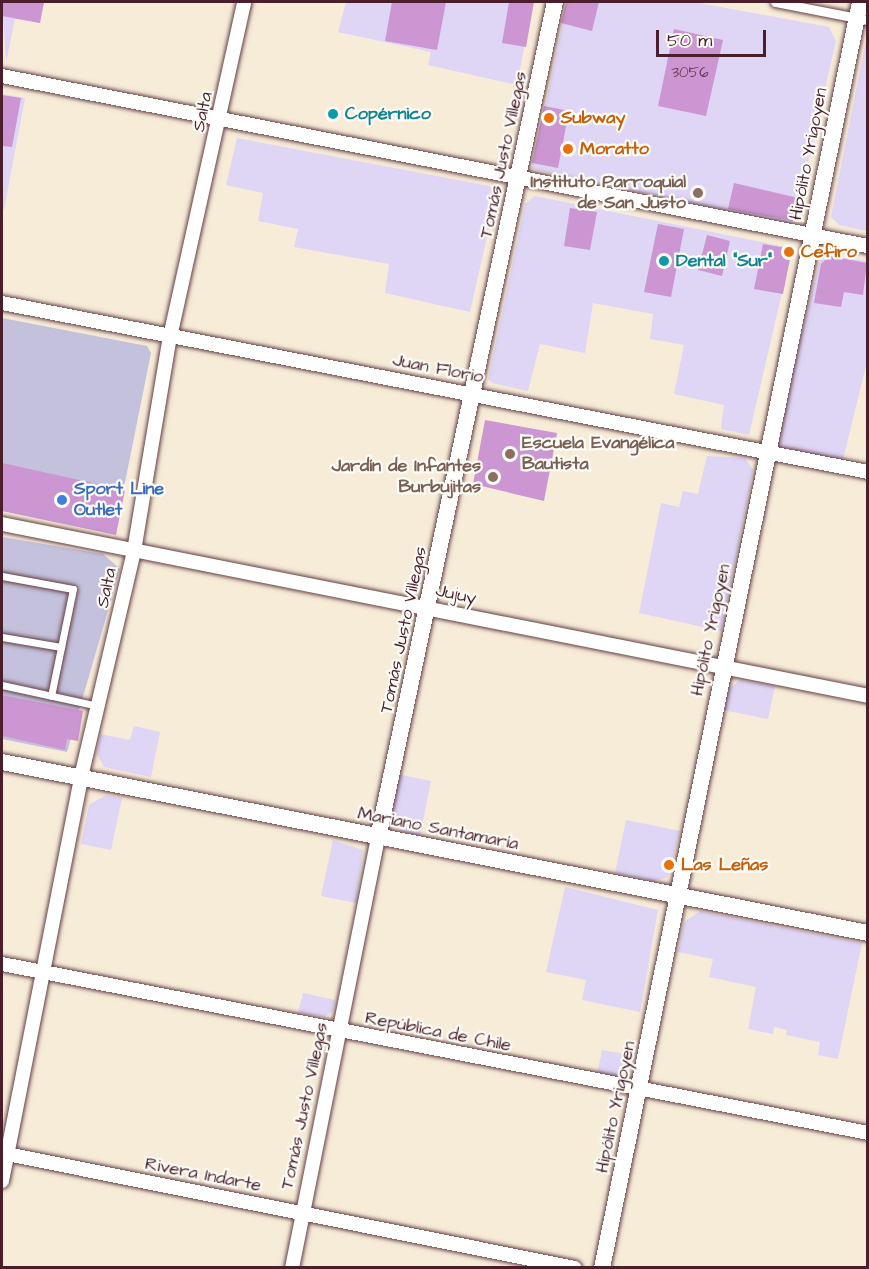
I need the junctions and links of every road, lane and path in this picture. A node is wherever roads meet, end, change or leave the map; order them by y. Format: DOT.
graph roads {
  1 [pos="244,2"];
  2 [pos="555,2"];
  3 [pos="775,2"];
  4 [pos="862,13"];
  5 [pos="2,76"];
  6 [pos="221,120"];
  7 [pos="519,178"];
  8 [pos="813,237"];
  9 [pos="867,246"];
  10 [pos="2,303"];
  11 [pos="170,337"];
  12 [pos="473,394"];
  13 [pos="768,451"];
  14 [pos="867,472"];
  15 [pos="2,524"];
  16 [pos="134,551"];
  17 [pos="2,576"];
  18 [pos="429,608"];
  19 [pos="2,637"];
  20 [pos="61,647"];
  21 [pos="723,668"];
  22 [pos="2,685"];
  23 [pos="51,696"];
  24 [pos="867,696"];
  25 [pos="100,706"];
  26 [pos="2,762"];
  27 [pos="81,777"];
  28 [pos="378,838"];
  29 [pos="679,895"];
  30 [pos="867,933"];
  31 [pos="2,964"];
  32 [pos="43,972"];
  33 [pos="340,1031"];
  34 [pos="640,1090"];
  35 [pos="867,1133"];
  36 [pos="4,1153"];
  37 [pos="2,1181"];
  38 [pos="302,1213"];
  39 [pos="292,1268"];
  40 [pos="574,1268"];
  41 [pos="602,1268"];
  1 -- 6 [label="street, Salta"];
  2 -- 7 [label="street, Tomás Justo Villegas"];
  3 -- 4 [label="street"];
  4 -- 8 [label="street, Hipólito Yrigoyen"];
  5 -- 6 [label="street"];
  6 -- 7 [label="street"];
  6 -- 11 [label="street, Salta"];
  7 -- 8 [label="street"];
  7 -- 12 [label="street, Tomás Justo Villegas"];
  8 -- 9 [label="street"];
  8 -- 13 [label="street, Hipólito Yrigoyen"];
  10 -- 11 [label="street, Juan Florio"];
  11 -- 12 [label="street, Juan Florio"];
  11 -- 16 [label="street, Salta"];
  12 -- 13 [label="street, Juan Florio"];
  12 -- 18 [label="street, Tomás Justo Villegas"];
  13 -- 14 [label="street, Juan Florio"];
  13 -- 21 [label="street, Hipólito Yrigoyen"];
  15 -- 16 [label="street, Jujuy"];
  16 -- 18 [label="street, Jujuy"];
  16 -- 25 [label="street, Salta"];
  17 -- 20 [label="lane"];
  18 -- 21 [label="street, Jujuy"];
  18 -- 28 [label="street, Tomás Justo Villegas"];
  19 -- 20 [label="lane"];
  20 -- 23 [label="lane"];
  21 -- 24 [label="street, Jujuy"];
  21 -- 29 [label="street, Hipólito Yrigoyen"];
  22 -- 23 [label="lane"];
  23 -- 25 [label="lane"];
  25 -- 27 [label="street, Salta"];
  26 -- 27 [label="street, Mariano Santamaría"];
  27 -- 28 [label="street, Mariano Santamaría"];
  27 -- 32 [label="street, Salta"];
  28 -- 29 [label="street, Mariano Santamaría"];
  28 -- 33 [label="street, Tomás Justo Villegas"];
  29 -- 30 [label="street, Mariano Santamaría"];
  29 -- 34 [label="street, Hipólito Yrigoyen"];
  31 -- 32 [label="street, República de Chile"];
  32 -- 33 [label="street, República de Chile"];
  32 -- 36 [label="street, Salta"];
  33 -- 34 [label="street, República de Chile"];
  33 -- 38 [label="street, Tomás Justo Villegas"];
  34 -- 35 [label="street, República de Chile"];
  34 -- 41 [label="street, Hipólito Yrigoyen"];
  36 -- 37 [label="street, Salta"];
  36 -- 38 [label="street, Rivera Indarte"];
  38 -- 39 [label="street, Tomás Justo Villegas"];
  38 -- 40 [label="street, Rivera Indarte"];
}
